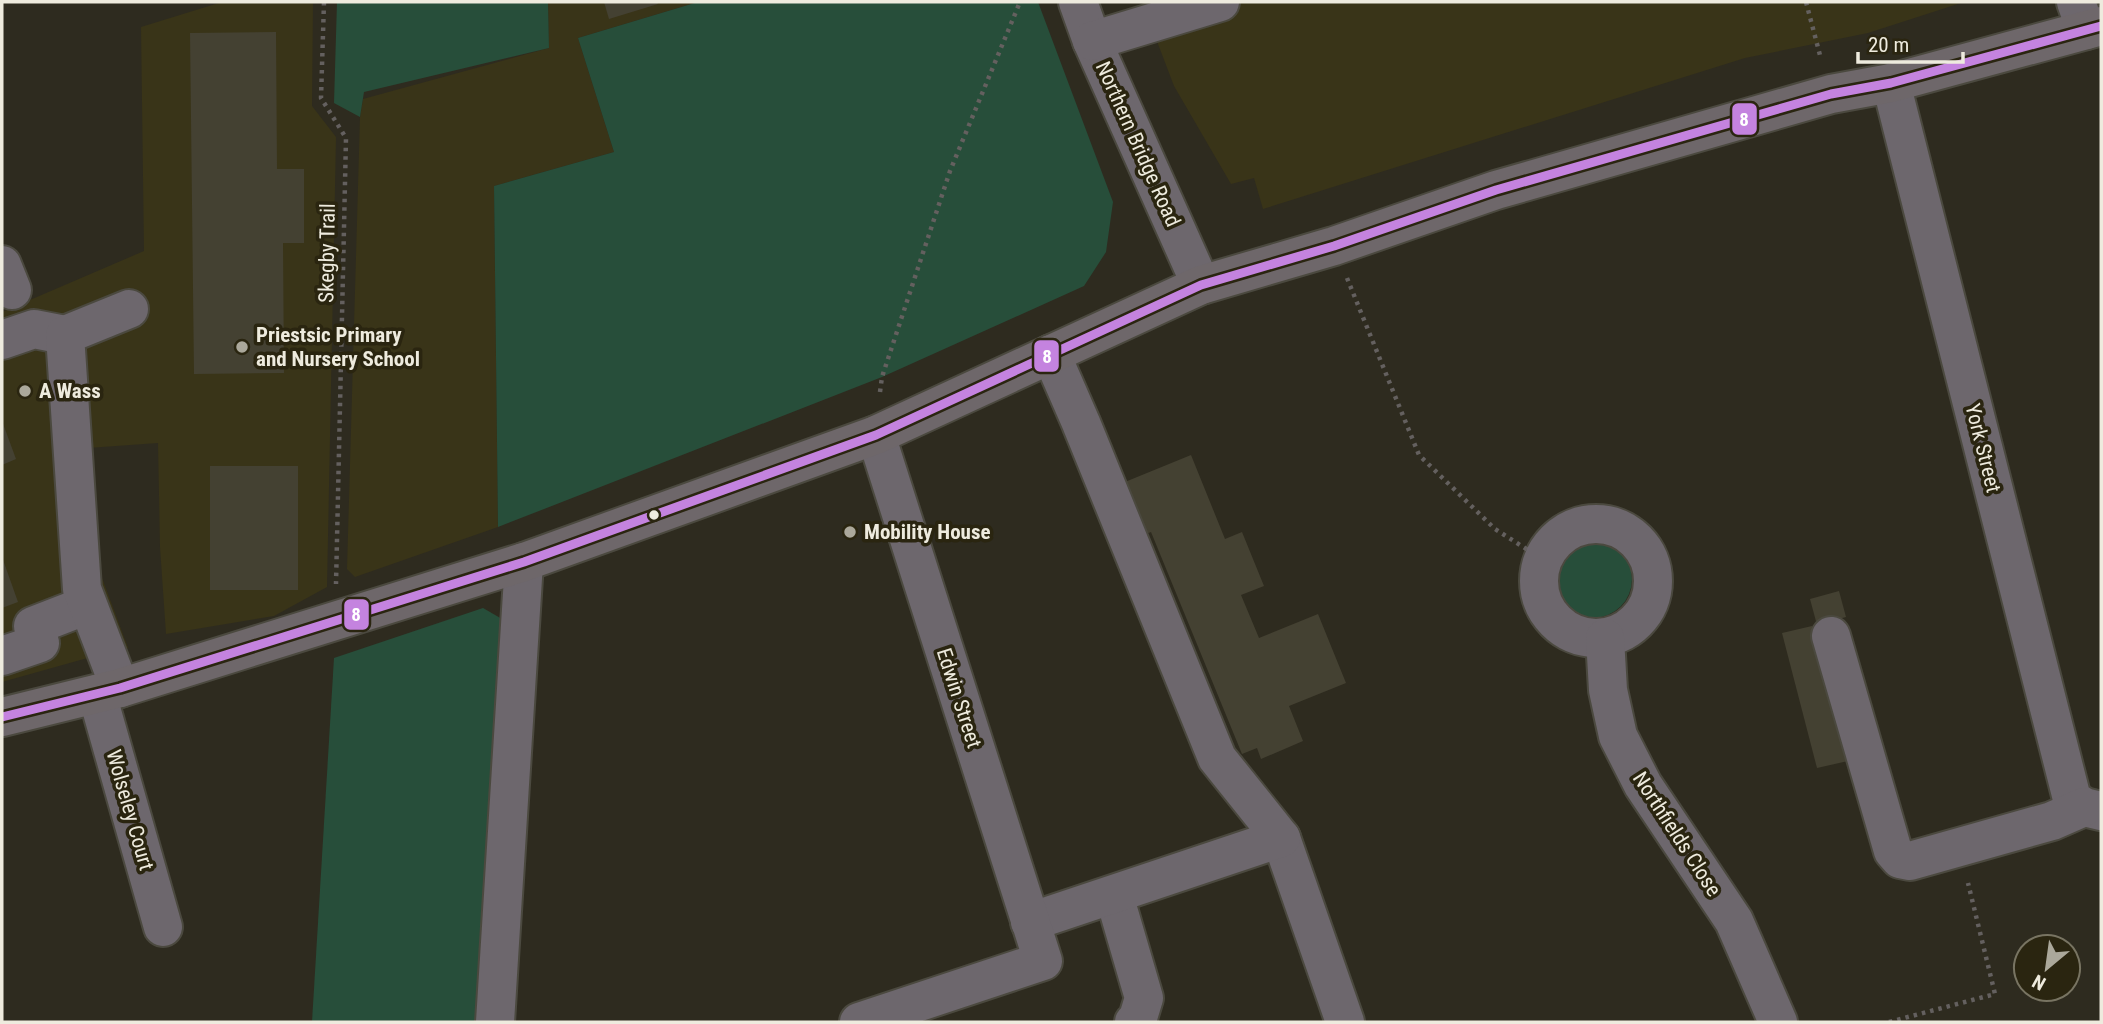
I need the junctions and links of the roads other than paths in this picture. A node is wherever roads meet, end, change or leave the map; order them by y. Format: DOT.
graph roads {
  1 [pos="1078,2"];
  2 [pos="1220,2"];
  3 [pos="2088,19"];
  4 [pos="1093,41"];
  5 [pos="1891,83"];
  6 [pos="1201,285"];
  7 [pos="129,309"];
  8 [pos="65,335"];
  9 [pos="2,340"];
  10 [pos="1051,354"];
  11 [pos="876,435"];
  12 [pos="524,562"];
  13 [pos="87,605"];
  14 [pos="1831,636"];
  15 [pos="1605,638"];
  16 [pos="2,656"];
  17 [pos="108,691"];
  18 [pos="2,718"];
  19 [pos="2092,809"];
  20 [pos="1282,838"];
  21 [pos="1114,895"];
  22 [pos="1030,922"];
  23 [pos="163,927"];
  24 [pos="923,1012"];
  25 [pos="495,1022"];
  26 [pos="859,1022"];
  27 [pos="1135,1022"];
  28 [pos="1345,1022"];
  29 [pos="1778,1022"];
  1 -- 4 [label="street, Northern Bridge Road"];
  2 -- 4 [label="street"];
  3 -- 5 [label="main road"];
  4 -- 6 [label="street, Northern Bridge Road"];
  5 -- 6 [label="main road"];
  5 -- 19 [label="street, York Street"];
  6 -- 10 [label="main road"];
  7 -- 8 [label="street"];
  8 -- 9 [label="street"];
  8 -- 13 [label="street, Wolseley Court"];
  10 -- 11 [label="main road"];
  10 -- 20 [label="street"];
  11 -- 12 [label="main road"];
  11 -- 22 [label="street, Edwin Street"];
  12 -- 17 [label="main road"];
  12 -- 25 [label="street"];
  13 -- 16 [label="street"];
  13 -- 17 [label="street, Wolseley Court"];
  14 -- 19 [label="street"];
  15 -- 15 [label="street"];
  15 -- 29 [label="street, Northfields Close"];
  17 -- 18 [label="main road"];
  17 -- 23 [label="street, Wolseley Court"];
  20 -- 21 [label="street"];
  20 -- 28 [label="street"];
  21 -- 22 [label="street"];
  21 -- 27 [label="street"];
  22 -- 24 [label="street, Edwin Street"];
  24 -- 26 [label="street"];
}
